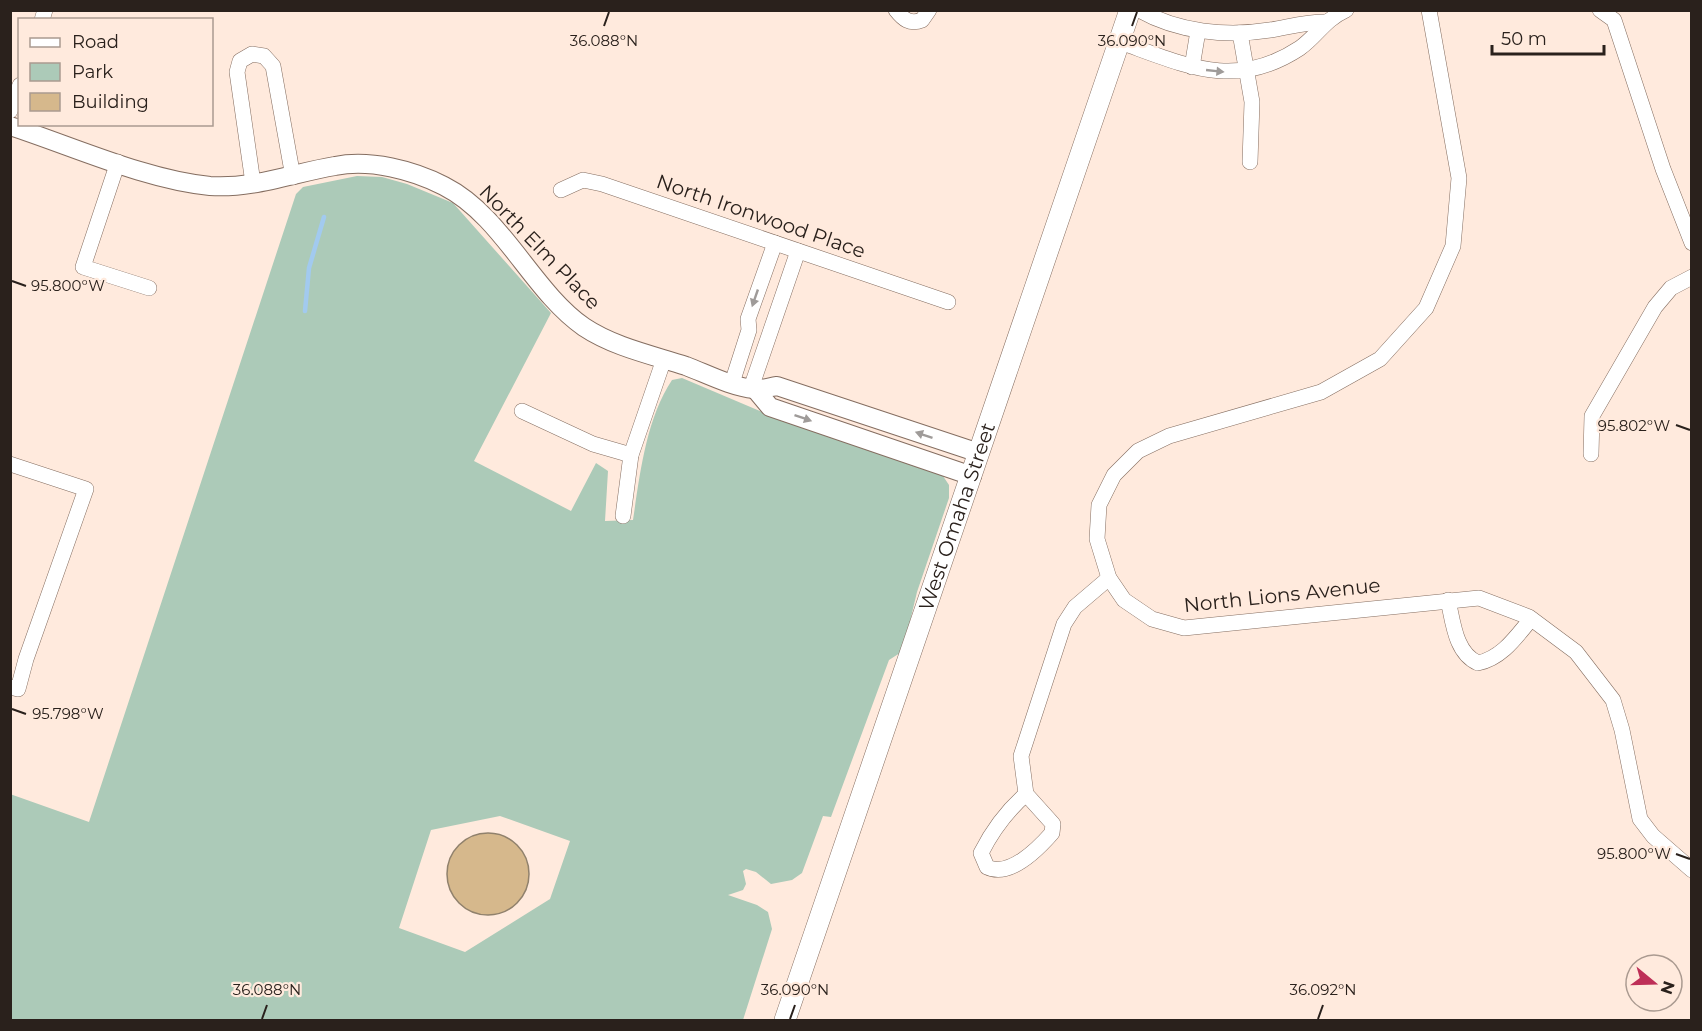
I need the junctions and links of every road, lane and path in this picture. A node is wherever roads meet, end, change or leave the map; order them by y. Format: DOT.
graph roads {
  1 [pos="896,10"];
  2 [pos="929,10"];
  3 [pos="1130,10"];
  4 [pos="1139,10"];
  5 [pos="1346,10"];
  6 [pos="1429,10"];
  7 [pos="1600,10"];
  8 [pos="1325,22"];
  9 [pos="1198,31"];
  10 [pos="1240,33"];
  11 [pos="1120,42"];
  12 [pos="1192,67"];
  13 [pos="1246,71"];
  14 [pos="18,90"];
  15 [pos="10,111"];
  16 [pos="10,126"];
  17 [pos="118,162"];
  18 [pos="1250,162"];
  19 [pos="292,177"];
  20 [pos="254,183"];
  21 [pos="561,190"];
  22 [pos="775,243"];
  23 [pos="1692,243"];
  24 [pos="798,251"];
  25 [pos="1692,277"];
  26 [pos="149,288"];
  27 [pos="948,302"];
  28 [pos="664,359"];
  29 [pos="732,382"];
  30 [pos="753,389"];
  31 [pos="522,411"];
  32 [pos="979,453"];
  33 [pos="1591,454"];
  34 [pos="631,455"];
  35 [pos="10,464"];
  36 [pos="972,476"];
  37 [pos="623,516"];
  38 [pos="1107,575"];
  39 [pos="1448,600"];
  40 [pos="1531,619"];
  41 [pos="14,688"];
  42 [pos="1026,794"];
  43 [pos="1692,870"];
  44 [pos="785,1020"];
  1 -- 2 [label="street"];
  3 -- 11 [label="main road, West Omaha Street"];
  4 -- 9 [label="street"];
  5 -- 8 [label="street"];
  6 -- 38 [label="street"];
  7 -- 23 [label="street"];
  8 -- 10 [label="street"];
  8 -- 13 [label="street"];
  9 -- 10 [label="street"];
  9 -- 12 [label="street"];
  10 -- 13 [label="street"];
  11 -- 12 [label="street"];
  11 -- 32 [label="main road, West Omaha Street"];
  12 -- 13 [label="street, one-way"];
  13 -- 18 [label="street"];
  14 -- 15 [label="street"];
  16 -- 17 [label="street, North Elm Place"];
  17 -- 20 [label="street, North Elm Place"];
  17 -- 26 [label="street"];
  19 -- 20 [label="street, North Elm Place"];
  19 -- 20 [label="street"];
  19 -- 28 [label="street, North Elm Place"];
  21 -- 22 [label="street, North Ironwood Place"];
  22 -- 24 [label="street, North Ironwood Place"];
  22 -- 29 [label="street, one-way"];
  24 -- 27 [label="street, North Ironwood Place"];
  24 -- 30 [label="street"];
  25 -- 33 [label="street"];
  28 -- 29 [label="street, North Elm Place"];
  28 -- 34 [label="street"];
  29 -- 30 [label="street, North Elm Place"];
  32 -- 30 [label="street, North Elm Place, one-way"];
  30 -- 36 [label="street, North Elm Place, one-way"];
  31 -- 34 [label="street"];
  32 -- 36 [label="main road, West Omaha Street"];
  34 -- 37 [label="street"];
  35 -- 41 [label="street"];
  36 -- 44 [label="main road, West Omaha Street"];
  38 -- 39 [label="street, North Lions Avenue"];
  38 -- 42 [label="street"];
  39 -- 40 [label="street, North Lions Avenue"];
  39 -- 40 [label="street"];
  40 -- 43 [label="street, North Lions Avenue"];
  42 -- 42 [label="street"];
}
